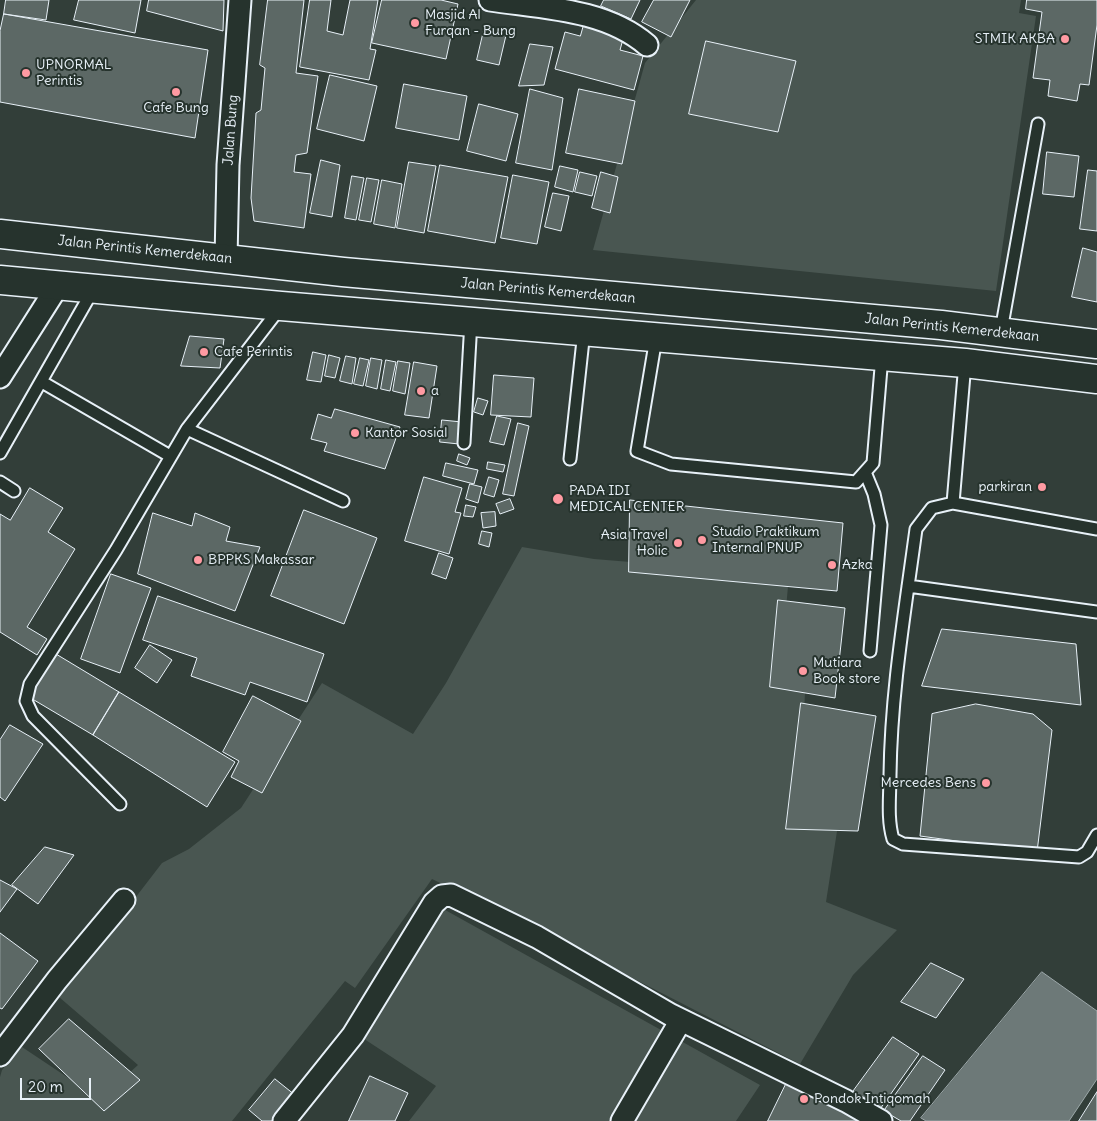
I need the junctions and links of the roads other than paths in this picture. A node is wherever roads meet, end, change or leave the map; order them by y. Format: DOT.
graph roads {
  1 [pos="240,0"];
  2 [pos="490,0"];
  3 [pos="647,45"];
  4 [pos="1038,124"];
  5 [pos="0,234"];
  6 [pos="226,259"];
  7 [pos="0,280"];
  8 [pos="59,284"];
  9 [pos="94,288"];
  10 [pos="281,306"];
  11 [pos="471,321"];
  12 [pos="584,331"];
  13 [pos="1001,331"];
  14 [pos="656,338"];
  15 [pos="1097,344"];
  16 [pos="882,356"];
  17 [pos="965,363"];
  18 [pos="0,377"];
  19 [pos="1097,379"];
  20 [pos="42,382"];
  21 [pos="187,429"];
  22 [pos="464,443"];
  23 [pos="0,453"];
  24 [pos="170,456"];
  25 [pos="570,459"];
  26 [pos="865,472"];
  27 [pos="0,482"];
  28 [pos="14,492"];
  29 [pos="343,501"];
  30 [pos="953,503"];
  31 [pos="1097,530"];
  32 [pos="908,586"];
  33 [pos="1097,612"];
  34 [pos="870,651"];
  35 [pos="120,804"];
  36 [pos="1097,835"];
  37 [pos="124,900"];
  38 [pos="682,1020"];
  39 [pos="0,1055"];
  40 [pos="284,1121"];
  41 [pos="622,1121"];
  42 [pos="881,1121"];
  1 -- 6 [label="street, Jalan Bung"];
  2 -- 3 [label="street"];
  4 -- 13 [label="lane"];
  5 -- 6 [label="highway, Jalan Perintis Kemerdekaan"];
  6 -- 13 [label="highway, Jalan Perintis Kemerdekaan"];
  7 -- 8 [label="highway"];
  8 -- 9 [label="highway"];
  8 -- 18 [label="street"];
  9 -- 10 [label="highway"];
  9 -- 20 [label="lane"];
  10 -- 11 [label="highway"];
  10 -- 21 [label="lane"];
  11 -- 12 [label="highway"];
  11 -- 22 [label="lane"];
  12 -- 14 [label="highway"];
  12 -- 25 [label="lane"];
  13 -- 15 [label="highway, Jalan Perintis Kemerdekaan"];
  14 -- 16 [label="highway"];
  14 -- 26 [label="lane"];
  16 -- 17 [label="highway"];
  16 -- 26 [label="lane"];
  17 -- 19 [label="highway"];
  17 -- 30 [label="lane"];
  20 -- 23 [label="lane"];
  20 -- 24 [label="lane"];
  21 -- 24 [label="lane"];
  21 -- 29 [label="lane"];
  24 -- 35 [label="lane"];
  26 -- 34 [label="lane"];
  27 -- 28 [label="lane"];
  30 -- 31 [label="lane"];
  30 -- 32 [label="lane"];
  32 -- 33 [label="lane"];
  32 -- 36 [label="lane"];
  37 -- 39 [label="street"];
  38 -- 40 [label="street"];
  38 -- 41 [label="street"];
  38 -- 42 [label="street"];
}
